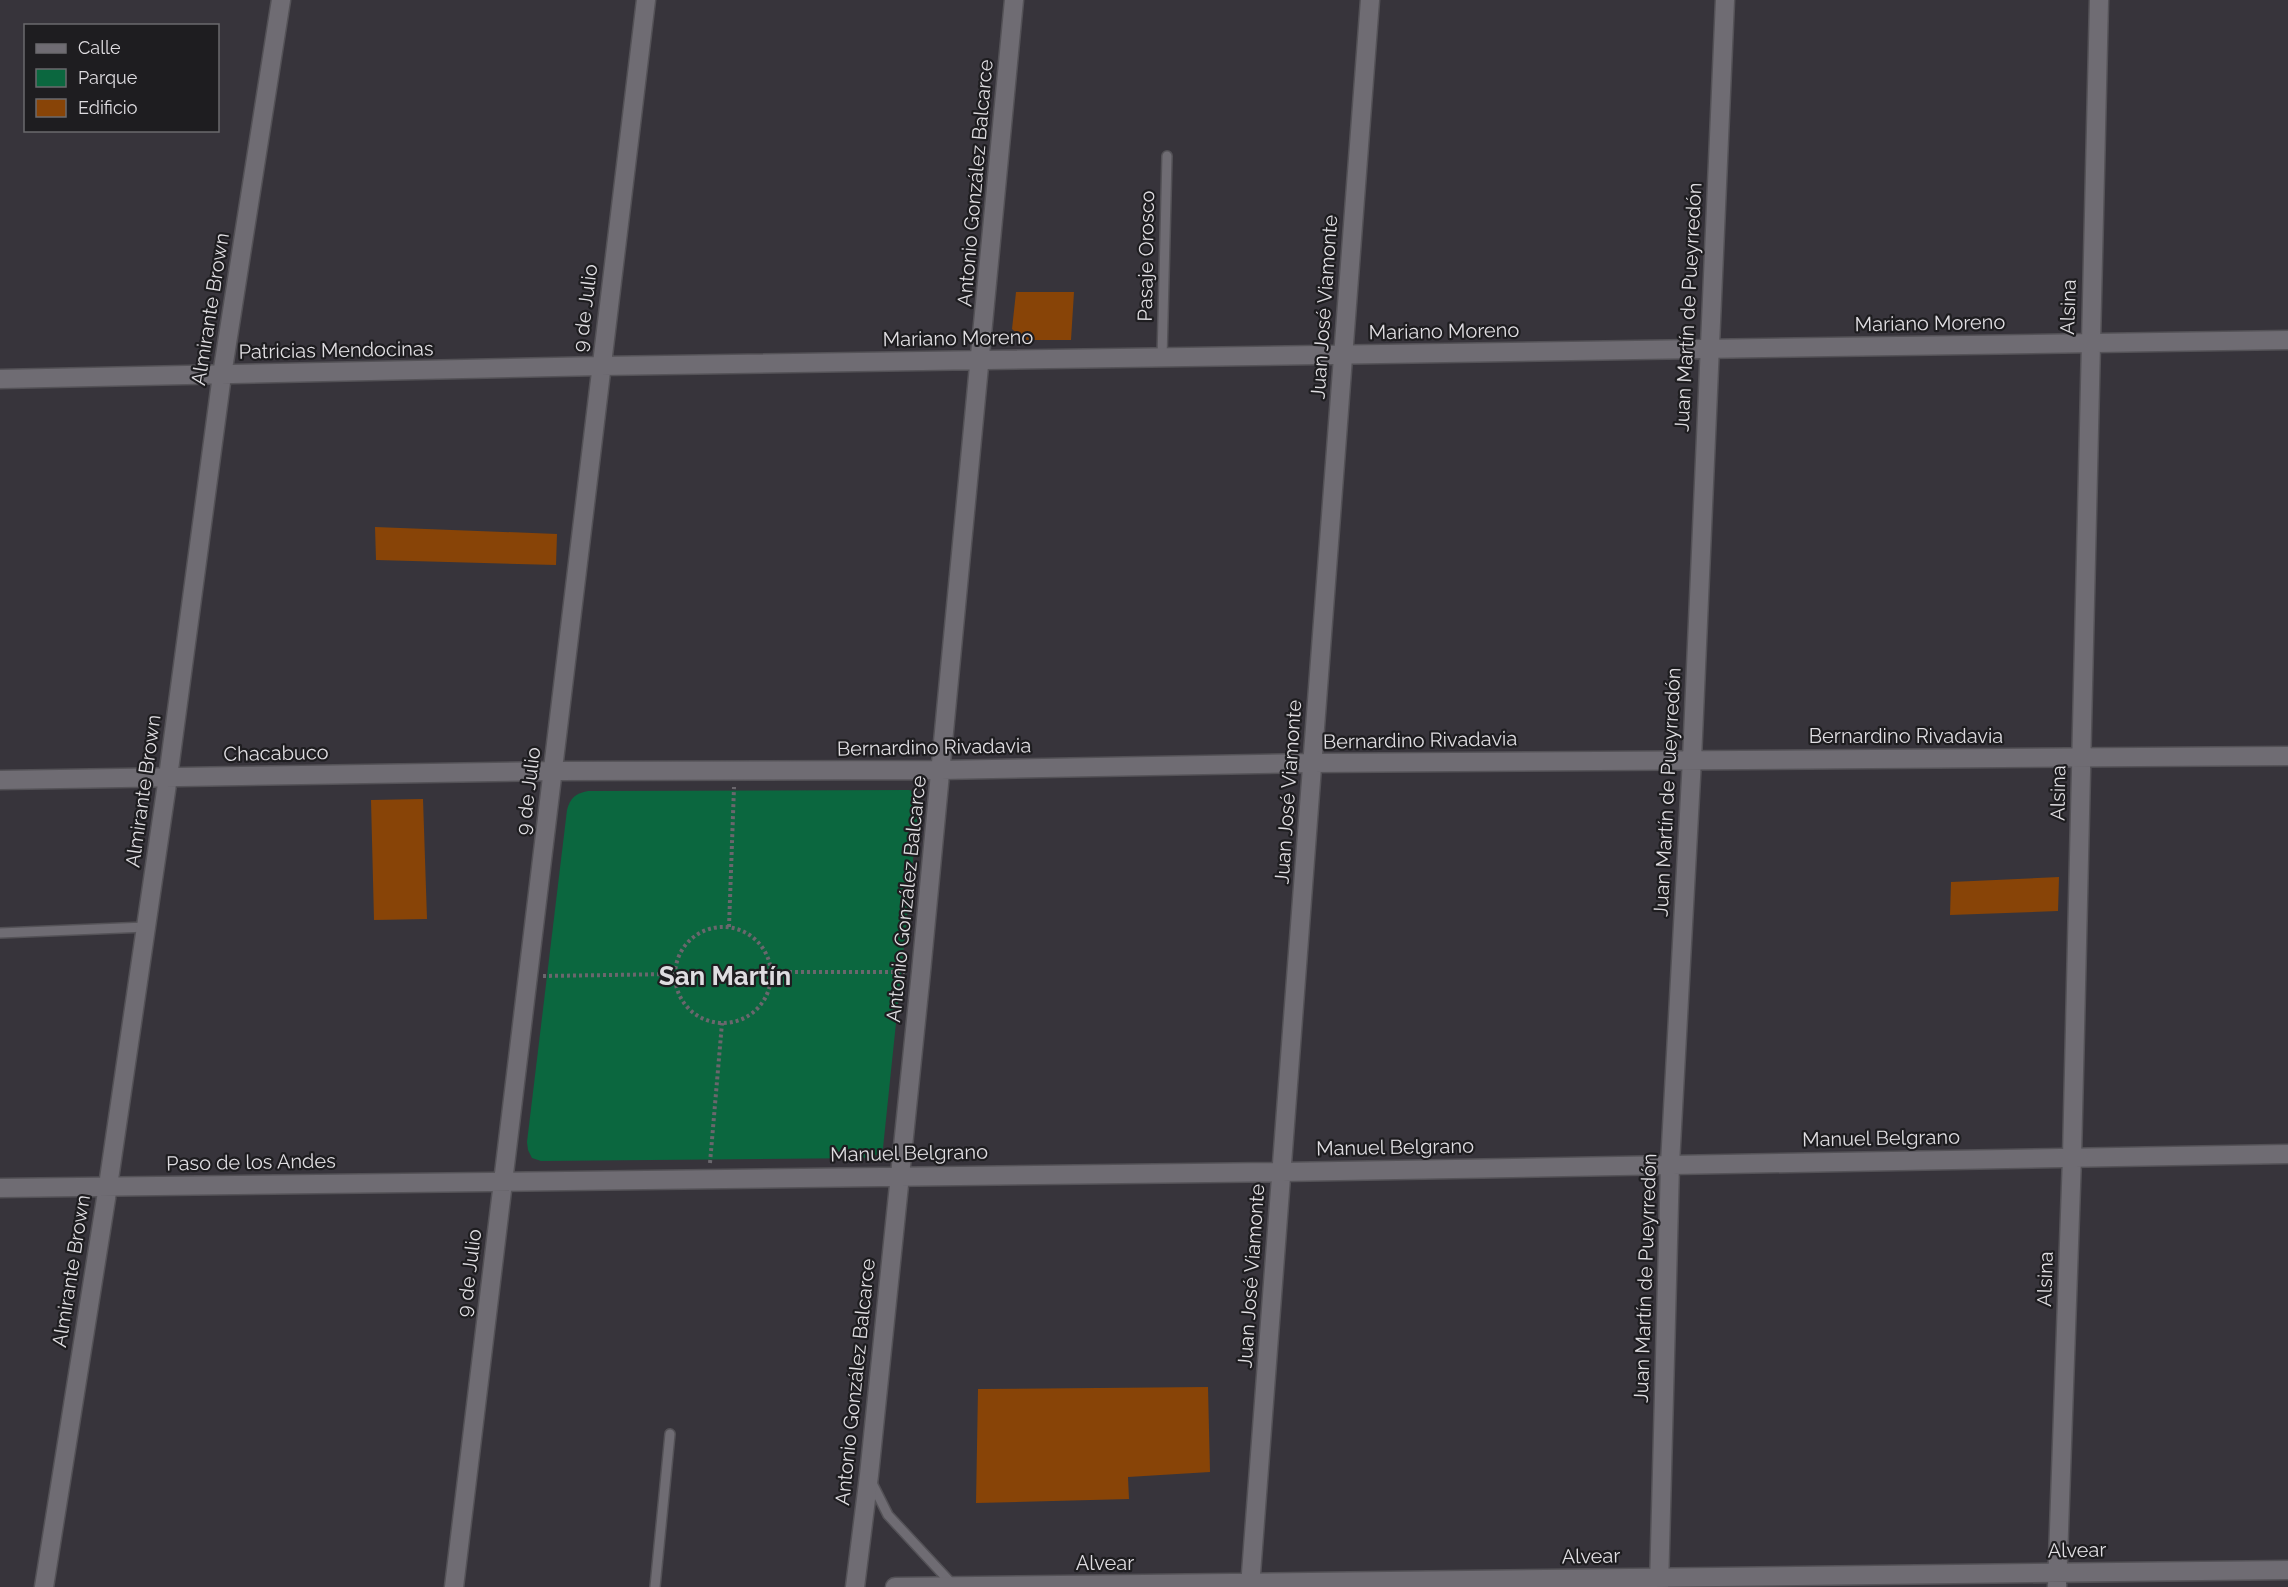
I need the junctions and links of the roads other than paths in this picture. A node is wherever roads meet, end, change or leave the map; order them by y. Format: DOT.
graph roads {
  1 [pos="281,0"];
  2 [pos="646,0"];
  3 [pos="1014,0"];
  4 [pos="1371,0"];
  5 [pos="1725,0"];
  6 [pos="2099,0"];
  7 [pos="1167,156"];
  8 [pos="2288,340"];
  9 [pos="2090,343"];
  10 [pos="1709,349"];
  11 [pos="1343,355"];
  12 [pos="1162,358"];
  13 [pos="981,361"];
  14 [pos="601,366"];
  15 [pos="222,375"];
  16 [pos="0,379"];
  17 [pos="2288,756"];
  18 [pos="1692,759"];
  19 [pos="2081,759"];
  20 [pos="1312,763"];
  21 [pos="941,770"];
  22 [pos="553,771"];
  23 [pos="168,777"];
  24 [pos="0,780"];
  25 [pos="146,927"];
  26 [pos="0,933"];
  27 [pos="2288,1154"];
  28 [pos="2072,1157"];
  29 [pos="1670,1164"];
  30 [pos="1282,1172"];
  31 [pos="899,1176"];
  32 [pos="503,1181"];
  33 [pos="108,1186"];
  34 [pos="0,1188"];
  35 [pos="670,1434"];
  36 [pos="869,1475"];
  37 [pos="2288,1570"];
  38 [pos="2057,1580"];
  39 [pos="1660,1582"];
  40 [pos="1250,1586"];
  41 [pos="44,1587"];
  42 [pos="454,1587"];
  43 [pos="655,1587"];
  44 [pos="855,1587"];
  45 [pos="895,1587"];
  46 [pos="954,1587"];
  1 -- 15 [label="street, Almirante Brown"];
  2 -- 14 [label="street, 9 de Julio"];
  3 -- 13 [label="street, Antonio González Balcarce"];
  4 -- 11 [label="street, Juan José Viamonte"];
  5 -- 10 [label="street, Juan Martín de Pueyrredón"];
  6 -- 9 [label="street, Alsina"];
  7 -- 12 [label="lane, Pasaje Orosco"];
  8 -- 9 [label="street, Mariano Moreno"];
  9 -- 10 [label="street, Mariano Moreno"];
  9 -- 19 [label="street, Alsina"];
  10 -- 11 [label="street, Mariano Moreno"];
  10 -- 18 [label="street, Juan Martín de Pueyrredón"];
  11 -- 12 [label="street, Mariano Moreno"];
  11 -- 20 [label="street, Juan José Viamonte"];
  12 -- 13 [label="street, Mariano Moreno"];
  13 -- 14 [label="street, Mariano Moreno"];
  13 -- 21 [label="street, Antonio González Balcarce"];
  14 -- 15 [label="street, Patricias Mendocinas"];
  14 -- 22 [label="street, 9 de Julio"];
  15 -- 16 [label="street, Patricias Mendocinas"];
  15 -- 23 [label="street, Almirante Brown"];
  17 -- 19 [label="street, Bernardino Rivadavia"];
  18 -- 19 [label="street, Bernardino Rivadavia"];
  18 -- 20 [label="street, Bernardino Rivadavia"];
  18 -- 29 [label="street, Juan Martín de Pueyrredón"];
  19 -- 28 [label="street, Alsina"];
  20 -- 21 [label="street, Bernardino Rivadavia"];
  20 -- 30 [label="street, Juan José Viamonte"];
  21 -- 22 [label="street, Bernardino Rivadavia"];
  21 -- 31 [label="street, Antonio González Balcarce"];
  22 -- 23 [label="street, Chacabuco"];
  22 -- 32 [label="street, 9 de Julio"];
  23 -- 24 [label="street, Chacabuco"];
  23 -- 25 [label="street, Almirante Brown"];
  25 -- 26 [label="lane"];
  25 -- 33 [label="street, Almirante Brown"];
  27 -- 28 [label="street, Manuel Belgrano"];
  28 -- 29 [label="street, Manuel Belgrano"];
  28 -- 38 [label="street, Alsina"];
  29 -- 30 [label="street, Manuel Belgrano"];
  29 -- 39 [label="street, Juan Martín de Pueyrredón"];
  30 -- 31 [label="street, Manuel Belgrano"];
  30 -- 40 [label="street, Juan José Viamonte"];
  31 -- 32 [label="street, Manuel Belgrano"];
  31 -- 36 [label="street, Antonio González Balcarce"];
  32 -- 33 [label="street, Paso de los Andes"];
  32 -- 42 [label="street, 9 de Julio"];
  33 -- 34 [label="street, Paso de los Andes"];
  33 -- 41 [label="street, Almirante Brown"];
  35 -- 43 [label="lane"];
  36 -- 44 [label="street, Antonio González Balcarce"];
  36 -- 46 [label="lane"];
  37 -- 38 [label="street, Alvear"];
  38 -- 39 [label="street, Alvear"];
  39 -- 40 [label="street, Alvear"];
  40 -- 46 [label="street, Alvear"];
  45 -- 46 [label="street, Alvear"];
}
